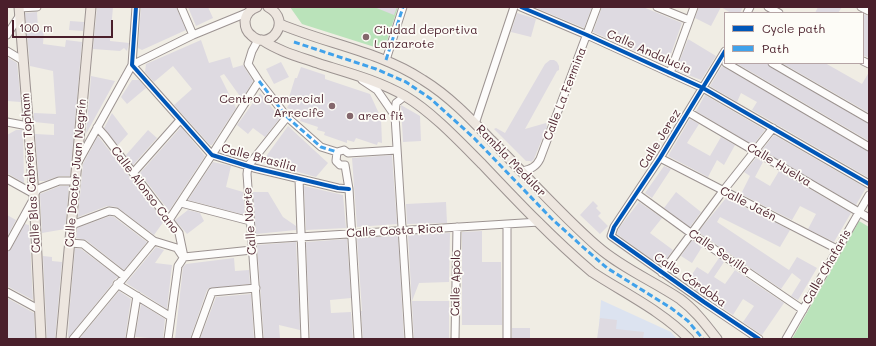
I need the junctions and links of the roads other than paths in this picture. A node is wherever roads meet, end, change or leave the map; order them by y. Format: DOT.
graph roads {
  1 [pos="37,7"];
  2 [pos="91,7"];
  3 [pos="136,7"];
  4 [pos="181,7"];
  5 [pos="257,7"];
  6 [pos="403,7"];
  7 [pos="514,7"];
  8 [pos="520,7"];
  9 [pos="597,7"];
  10 [pos="657,7"];
  11 [pos="694,7"];
  12 [pos="768,7"];
  13 [pos="861,7"];
  14 [pos="272,8"];
  15 [pos="249,9"];
  16 [pos="19,10"];
  17 [pos="869,11"];
  18 [pos="777,12"];
  19 [pos="689,20"];
  20 [pos="280,24"];
  21 [pos="7,35"];
  22 [pos="193,35"];
  23 [pos="587,35"];
  24 [pos="260,40"];
  25 [pos="7,51"];
  26 [pos="22,60"];
  27 [pos="386,60"];
  28 [pos="724,62"];
  29 [pos="727,64"];
  30 [pos="774,64"];
  31 [pos="132,65"];
  32 [pos="670,73"];
  33 [pos="357,76"];
  34 [pos="259,81"];
  35 [pos="703,88"];
  36 [pos="405,96"];
  37 [pos="688,112"];
  38 [pos="395,116"];
  39 [pos="287,117"];
  40 [pos="869,119"];
  41 [pos="180,120"];
  42 [pos="7,122"];
  43 [pos="475,124"];
  44 [pos="28,126"];
  45 [pos="97,127"];
  46 [pos="773,128"];
  47 [pos="869,147"];
  48 [pos="397,150"];
  49 [pos="755,151"];
  50 [pos="337,152"];
  51 [pos="348,153"];
  52 [pos="212,155"];
  53 [pos="660,158"];
  54 [pos="77,164"];
  55 [pos="345,165"];
  56 [pos="248,166"];
  57 [pos="522,171"];
  58 [pos="132,173"];
  59 [pos="7,179"];
  60 [pos="299,179"];
  61 [pos="76,182"];
  62 [pos="869,184"];
  63 [pos="349,189"];
  64 [pos="723,191"];
  65 [pos="637,194"];
  66 [pos="869,195"];
  67 [pos="34,196"];
  68 [pos="181,203"];
  69 [pos="859,212"];
  70 [pos="869,218"];
  71 [pos="169,220"];
  72 [pos="250,221"];
  73 [pos="539,222"];
  74 [pos="507,224"];
  75 [pos="72,225"];
  76 [pos="457,227"];
  77 [pos="402,230"];
  78 [pos="351,234"];
  79 [pos="692,234"];
  80 [pos="611,236"];
  81 [pos="301,237"];
  82 [pos="252,240"];
  83 [pos="154,241"];
  84 [pos="70,243"];
  85 [pos="7,247"];
  86 [pos="837,249"];
  87 [pos="252,250"];
  88 [pos="184,257"];
  89 [pos="662,273"];
  90 [pos="124,276"];
  91 [pos="117,284"];
  92 [pos="256,288"];
  93 [pos="7,292"];
  94 [pos="137,296"];
  95 [pos="40,310"];
  96 [pos="803,310"];
  97 [pos="171,317"];
  98 [pos="41,339"];
  99 [pos="61,339"];
  100 [pos="73,339"];
  101 [pos="130,339"];
  102 [pos="168,339"];
  103 [pos="195,339"];
  104 [pos="259,339"];
  105 [pos="305,339"];
  106 [pos="358,339"];
  107 [pos="409,339"];
  108 [pos="455,339"];
  109 [pos="507,339"];
  110 [pos="689,339"];
  111 [pos="717,339"];
  112 [pos="759,339"];
  113 [pos="786,339"];
  1 -- 16 [label="street"];
  2 -- 54 [label="main road, Calle Doctor Juan Negrín"];
  3 -- 31 [label="street"];
  4 -- 22 [label="street"];
  5 -- 15 [label="main road"];
  6 -- 27 [label="street"];
  7 -- 43 [label="street"];
  8 -- 23 [label="street, Calle Andalucia"];
  9 -- 23 [label="street, Calle La Fermina"];
  10 -- 19 [label="street"];
  11 -- 19 [label="street"];
  12 -- 18 [label="street"];
  13 -- 17 [label="street"];
  14 -- 20 [label="main road"];
  15 -- 22 [label="street"];
  15 -- 24 [label="main road"];
  16 -- 21 [label="street"];
  16 -- 26 [label="main road, Calle Blas Cabrera Topham"];
  19 -- 32 [label="street"];
  20 -- 24 [label="main road"];
  20 -- 27 [label="main road, Rambla Medular"];
  22 -- 31 [label="street"];
  23 -- 32 [label="street, Calle Andalucia"];
  23 -- 57 [label="street, Calle La Fermina"];
  24 -- 33 [label="main road, Rambla Medular"];
  24 -- 34 [label="street"];
  25 -- 26 [label="street"];
  26 -- 44 [label="main road, Calle Blas Cabrera Topham"];
  27 -- 43 [label="main road, Rambla Medular"];
  28 -- 35 [label="street, Calle Jerez"];
  29 -- 47 [label="street"];
  30 -- 40 [label="street"];
  31 -- 41 [label="street, Calle Brasilia"];
  31 -- 45 [label="street"];
  32 -- 35 [label="street, Calle Andalucia"];
  33 -- 36 [label="main road, Rambla Medular"];
  33 -- 38 [label="street"];
  34 -- 39 [label="street"];
  34 -- 52 [label="street"];
  35 -- 37 [label="street, Calle Jerez"];
  35 -- 46 [label="street, Calle Andalucia"];
  36 -- 38 [label="street"];
  36 -- 73 [label="main road, Rambla Medular"];
  37 -- 49 [label="street, Calle Huelva"];
  37 -- 53 [label="street, Calle Jerez"];
  38 -- 48 [label="street"];
  39 -- 50 [label="street"];
  39 -- 56 [label="street"];
  41 -- 52 [label="street, Calle Brasilia"];
  41 -- 58 [label="street"];
  42 -- 44 [label="street"];
  43 -- 57 [label="main road, Rambla Medular"];
  44 -- 67 [label="main road, Calle Blas Cabrera Topham"];
  45 -- 54 [label="street"];
  45 -- 58 [label="street, Calle Alonso Cano"];
  46 -- 49 [label="street"];
  46 -- 62 [label="street, Calle Andalucia"];
  48 -- 51 [label="street"];
  48 -- 77 [label="street"];
  49 -- 64 [label="street"];
  49 -- 69 [label="street, Calle Huelva"];
  50 -- 51 [label="street"];
  50 -- 55 [label="street"];
  51 -- 55 [label="street"];
  52 -- 56 [label="street, Calle Brasilia"];
  52 -- 68 [label="street"];
  53 -- 64 [label="street, Calle Jaén"];
  53 -- 65 [label="street, Calle Jerez"];
  54 -- 61 [label="main road, Calle Doctor Juan Negrín"];
  55 -- 63 [label="street"];
  56 -- 60 [label="street, Calle Brasilia"];
  56 -- 72 [label="street, Calle Norte"];
  57 -- 111 [label="main road, Rambla Medular"];
  58 -- 71 [label="street, Calle Alonso Cano"];
  59 -- 67 [label="street"];
  60 -- 63 [label="street, Calle Brasilia"];
  60 -- 81 [label="street"];
  61 -- 67 [label="street"];
  61 -- 75 [label="main road, Calle Doctor Juan Negrín"];
  63 -- 78 [label="street"];
  64 -- 79 [label="street"];
  64 -- 86 [label="street, Calle Jaén"];
  65 -- 79 [label="street, Calle Sevilla"];
  65 -- 80 [label="street, Calle Jerez"];
  66 -- 69 [label="street, Calle Chafaris"];
  67 -- 85 [label="street"];
  67 -- 95 [label="main road, Calle Blas Cabrera Topham"];
  68 -- 71 [label="street"];
  68 -- 72 [label="street"];
  69 -- 70 [label="street, Calle Huelva"];
  69 -- 86 [label="street, Calle Chafaris"];
  71 -- 88 [label="street, Calle Alonso Cano"];
  72 -- 82 [label="street, Calle Norte"];
  73 -- 74 [label="street, Calle Costa Rica"];
  73 -- 110 [label="main road, Rambla Medular"];
  74 -- 76 [label="street, Calle Costa Rica"];
  74 -- 109 [label="street"];
  75 -- 83 [label="street"];
  75 -- 84 [label="main road, Calle Doctor Juan Negrín"];
  76 -- 77 [label="street, Calle Costa Rica"];
  76 -- 108 [label="street, Calle Apolo"];
  77 -- 78 [label="street, Calle Costa Rica"];
  77 -- 107 [label="street"];
  78 -- 81 [label="street, Calle Costa Rica"];
  78 -- 106 [label="street"];
  79 -- 89 [label="street"];
  79 -- 96 [label="street, Calle Sevilla"];
  80 -- 89 [label="street, Calle Córdoba"];
  81 -- 82 [label="street, Calle Costa Rica"];
  81 -- 105 [label="street"];
  82 -- 87 [label="street, Calle Norte"];
  83 -- 88 [label="street"];
  83 -- 90 [label="street"];
  84 -- 90 [label="street"];
  84 -- 99 [label="main road, Calle Doctor Juan Negrín"];
  86 -- 96 [label="street, Calle Chafaris"];
  87 -- 88 [label="street"];
  87 -- 92 [label="street, Calle Norte"];
  88 -- 97 [label="street"];
  89 -- 112 [label="street, Calle Córdoba"];
  90 -- 91 [label="street"];
  91 -- 94 [label="street"];
  91 -- 100 [label="street"];
  92 -- 103 [label="street"];
  92 -- 104 [label="street, Calle Norte"];
  93 -- 95 [label="street"];
  94 -- 97 [label="street"];
  94 -- 101 [label="street"];
  95 -- 98 [label="main road, Calle Blas Cabrera Topham"];
  96 -- 113 [label="street, Calle Chafaris"];
  97 -- 102 [label="street"];
}
